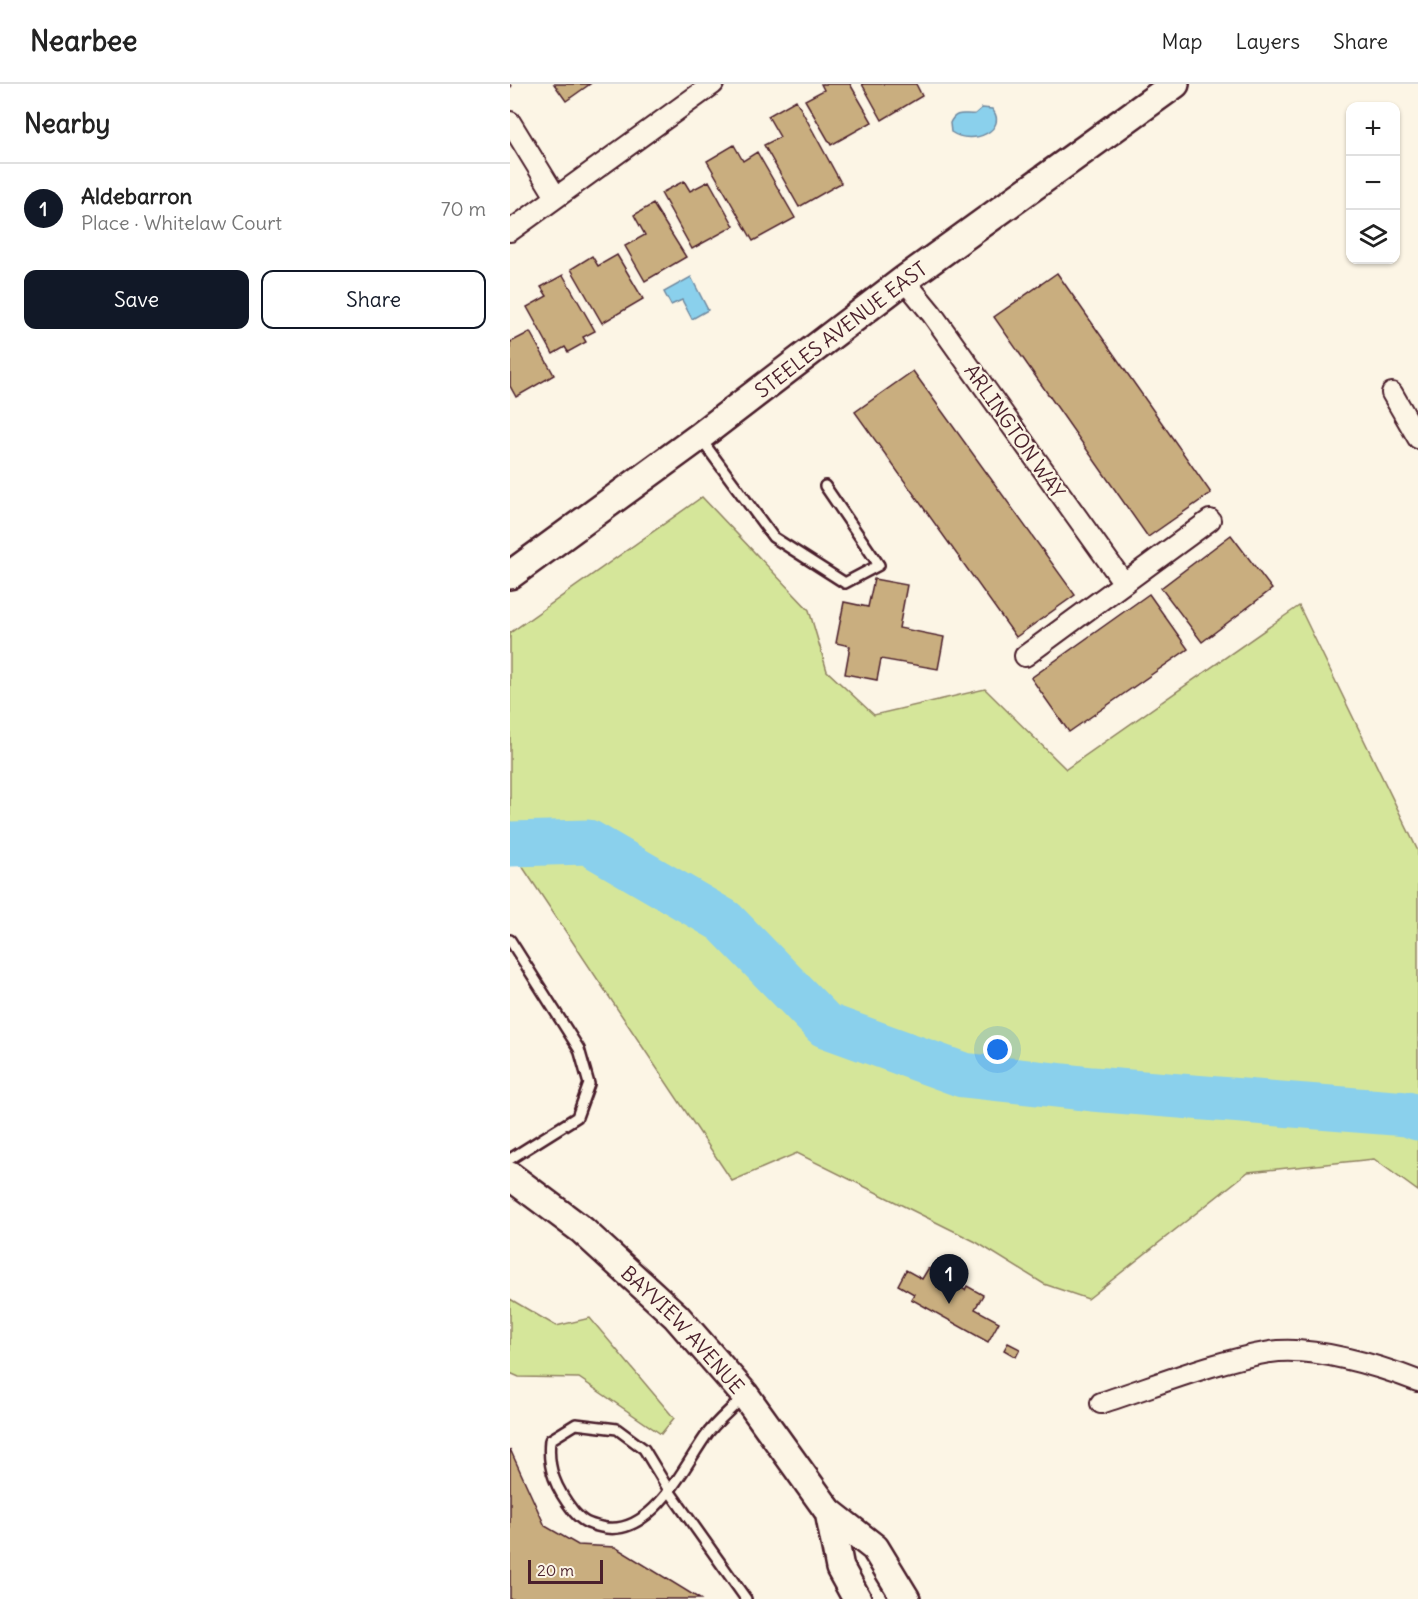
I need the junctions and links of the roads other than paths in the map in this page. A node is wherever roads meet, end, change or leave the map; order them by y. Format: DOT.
graph roads {
  1 [pos="713,84"];
  2 [pos="1175,84"];
  3 [pos="510,122"];
  4 [pos="556,197"];
  5 [pos="510,231"];
  6 [pos="904,280"];
  7 [pos="1392,393"];
  8 [pos="699,437"];
  9 [pos="1418,438"];
  10 [pos="825,486"];
  11 [pos="1210,520"];
  12 [pos="510,575"];
  13 [pos="1124,583"];
  14 [pos="1025,656"];
  15 [pos="510,940"];
  16 [pos="510,1159"];
  17 [pos="510,1176"];
  18 [pos="1418,1381"];
  19 [pos="745,1395"];
  20 [pos="1101,1403"];
  21 [pos="670,1492"];
  22 [pos="829,1512"];
  23 [pos="746,1599"];
  24 [pos="857,1599"];
  25 [pos="906,1599"];
  1 -- 4 [label="street"];
  2 -- 6 [label="main road, STEELES AVENUE EAST"];
  3 -- 4 [label="street"];
  4 -- 5 [label="street"];
  6 -- 8 [label="main road, STEELES AVENUE EAST"];
  6 -- 13 [label="street, ARLINGTON WAY"];
  7 -- 9 [label="street"];
  8 -- 10 [label="lane"];
  8 -- 12 [label="main road, STEELES AVENUE EAST"];
  11 -- 13 [label="street"];
  13 -- 14 [label="street"];
  15 -- 16 [label="lane"];
  17 -- 19 [label="main road, BAYVIEW AVENUE"];
  18 -- 20 [label="street"];
  19 -- 21 [label="lane"];
  19 -- 22 [label="main road, BAYVIEW AVENUE"];
  21 -- 21 [label="lane"];
  21 -- 23 [label="lane"];
  22 -- 24 [label="main road, BAYVIEW AVENUE"];
  22 -- 25 [label="main road, BAYVIEW AVENUE"];
}
